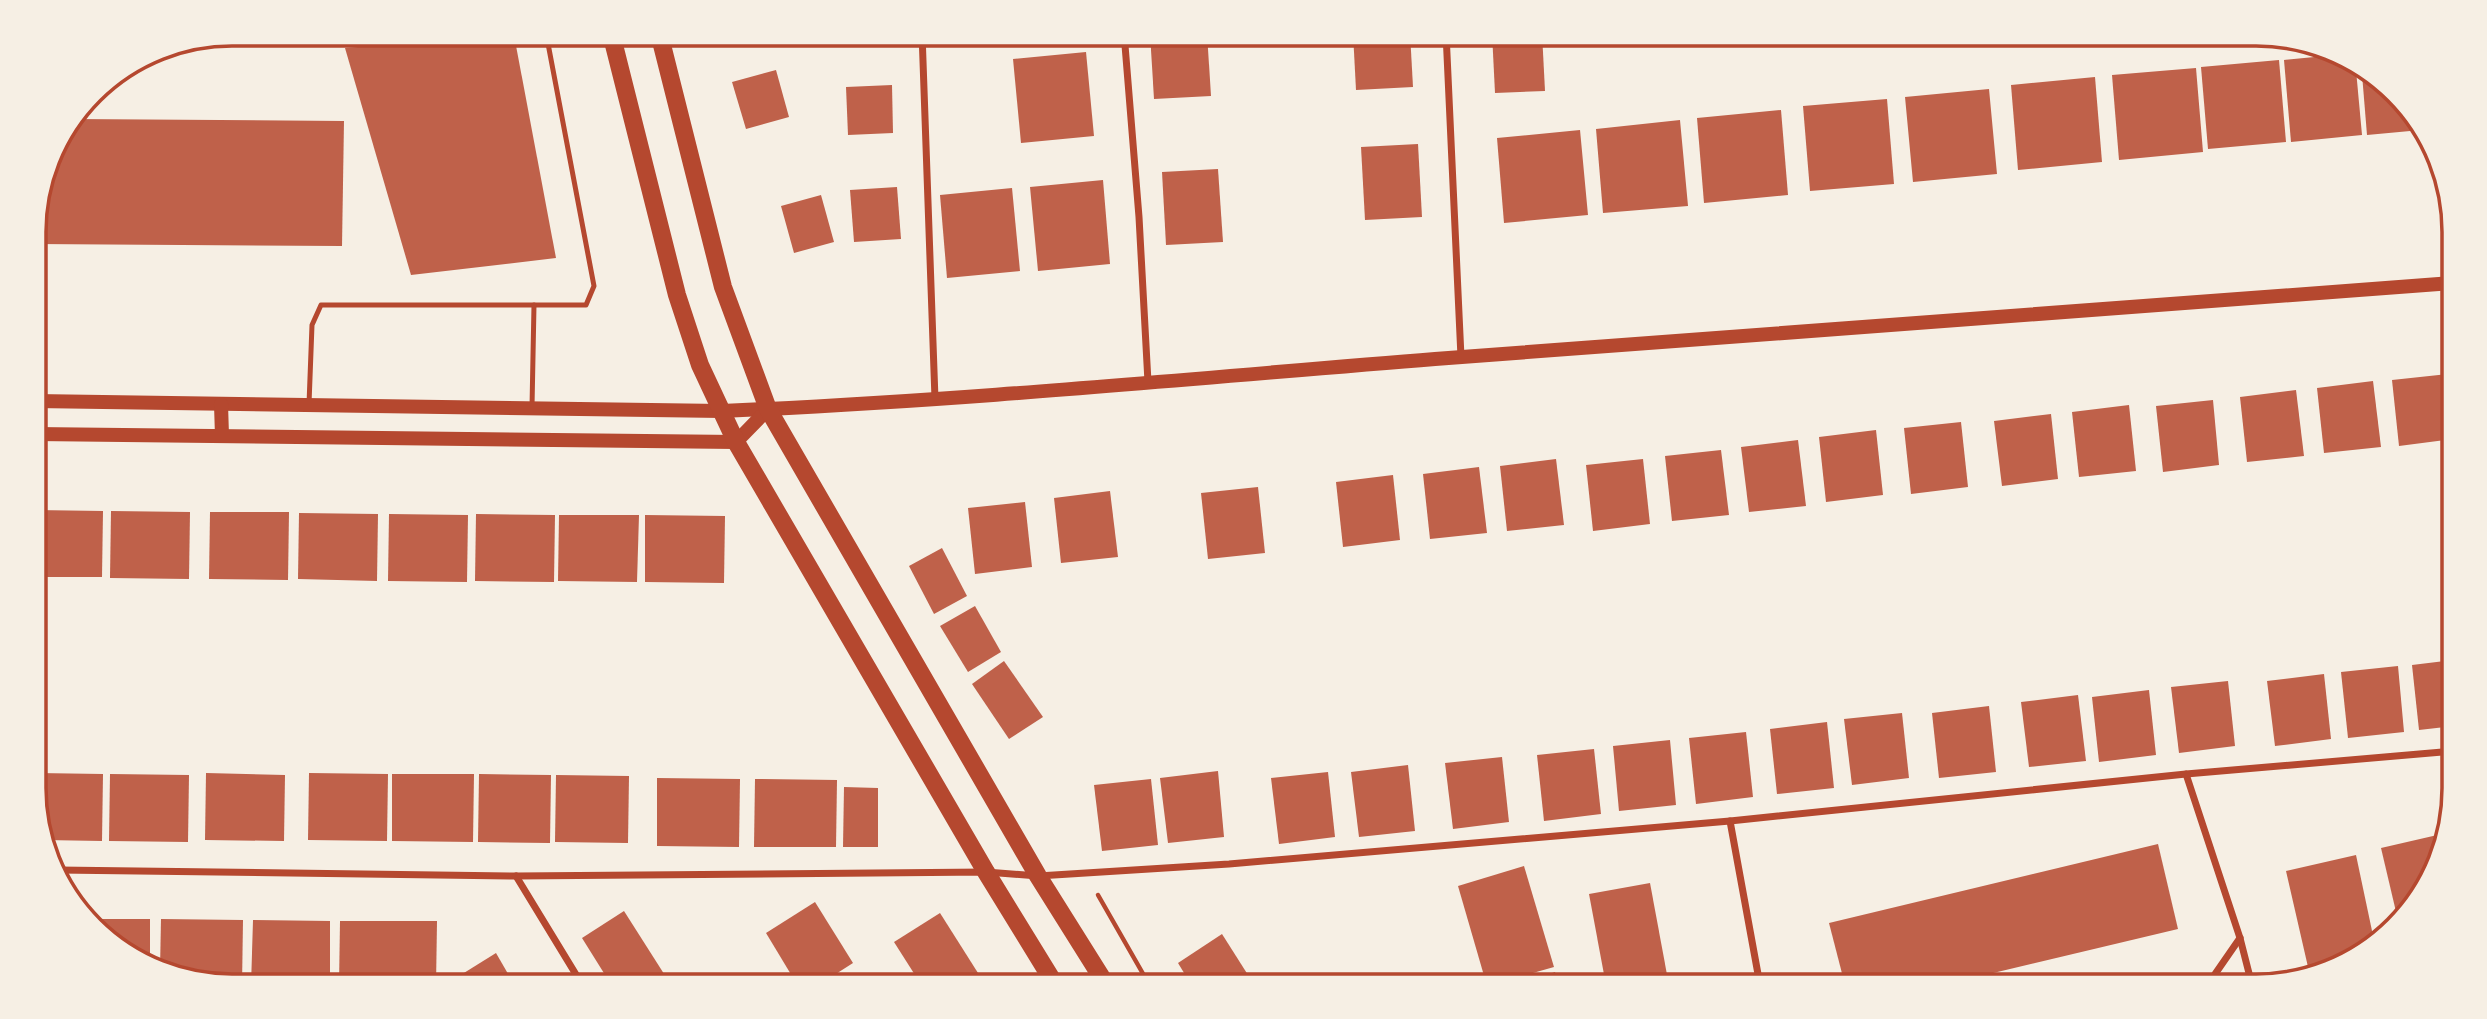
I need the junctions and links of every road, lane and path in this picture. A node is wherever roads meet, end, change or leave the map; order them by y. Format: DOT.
graph roads {
  1 [pos="548,46"];
  2 [pos="614,46"];
  3 [pos="662,46"];
  4 [pos="922,46"];
  5 [pos="1125,46"];
  6 [pos="1447,46"];
  7 [pos="2442,284"];
  8 [pos="534,305"];
  9 [pos="1461,358"];
  10 [pos="1147,382"];
  11 [pos="934,400"];
  12 [pos="46,401"];
  13 [pos="221,404"];
  14 [pos="309,406"];
  15 [pos="532,409"];
  16 [pos="768,409"];
  17 [pos="722,411"];
  18 [pos="46,434"];
  19 [pos="222,436"];
  20 [pos="736,442"];
  21 [pos="2442,752"];
  22 [pos="2186,774"];
  23 [pos="1730,821"];
  24 [pos="65,870"];
  25 [pos="986,872"];
  26 [pos="1085,873"];
  27 [pos="516,876"];
  28 [pos="1038,876"];
  29 [pos="2240,938"];
  30 [pos="1758,973"];
  31 [pos="2215,973"];
  32 [pos="2249,973"];
  33 [pos="576,974"];
  34 [pos="1048,974"];
  35 [pos="1099,974"];
  36 [pos="1143,974"];
  1 -- 8 [label="lane"];
  2 -- 17 [label="main road"];
  3 -- 16 [label="main road"];
  4 -- 11 [label="street"];
  5 -- 10 [label="street"];
  6 -- 9 [label="street"];
  7 -- 9 [label="main road"];
  8 -- 14 [label="lane"];
  8 -- 15 [label="lane"];
  9 -- 10 [label="main road"];
  10 -- 11 [label="main road"];
  11 -- 16 [label="main road"];
  12 -- 13 [label="main road"];
  13 -- 14 [label="main road"];
  13 -- 19 [label="main road"];
  14 -- 15 [label="main road"];
  15 -- 17 [label="main road"];
  16 -- 17 [label="main road"];
  16 -- 20 [label="main road"];
  16 -- 28 [label="main road"];
  17 -- 20 [label="main road"];
  18 -- 19 [label="main road"];
  19 -- 20 [label="main road"];
  20 -- 25 [label="main road"];
  21 -- 22 [label="street"];
  22 -- 23 [label="street"];
  22 -- 29 [label="street"];
  23 -- 26 [label="street"];
  23 -- 30 [label="street"];
  24 -- 27 [label="street"];
  25 -- 27 [label="street"];
  25 -- 28 [label="street"];
  25 -- 34 [label="main road"];
  26 -- 28 [label="street"];
  26 -- 36 [label="path"];
  27 -- 33 [label="street"];
  28 -- 35 [label="main road"];
  29 -- 31 [label="street"];
  29 -- 32 [label="street"];
}
